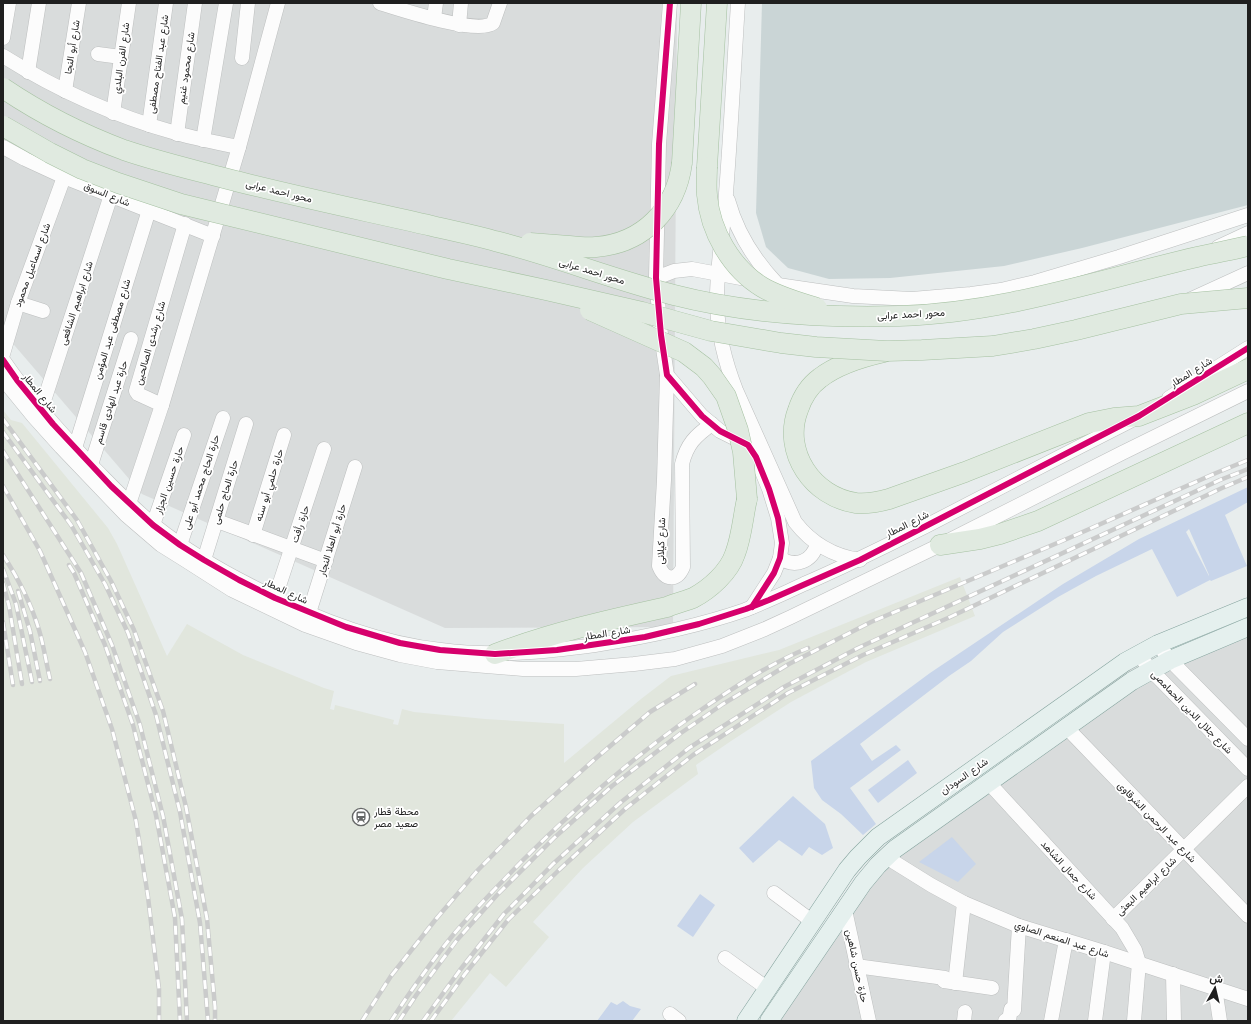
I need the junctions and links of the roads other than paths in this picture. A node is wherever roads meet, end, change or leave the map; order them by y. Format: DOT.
graph roads {
  1 [pos="9,3"];
  2 [pos="39,3"];
  3 [pos="79,3"];
  4 [pos="129,3"];
  5 [pos="166,3"];
  6 [pos="194,3"];
  7 [pos="226,3"];
  8 [pos="248,3"];
  9 [pos="278,3"];
  10 [pos="436,3"];
  11 [pos="461,3"];
  12 [pos="492,3"];
  13 [pos="500,3"];
  14 [pos="670,3"];
  15 [pos="691,3"];
  16 [pos="717,3"];
  17 [pos="738,3"];
  18 [pos="384,4"];
  19 [pos="434,18"];
  20 [pos="459,25"];
  21 [pos="487,26"];
  22 [pos="3,38"];
  23 [pos="98,54"];
  24 [pos="3,56"];
  25 [pos="121,57"];
  26 [pos="242,58"];
  27 [pos="28,72"];
  28 [pos="3,88"];
  29 [pos="65,91"];
  30 [pos="112,113"];
  31 [pos="149,125"];
  32 [pos="3,126"];
  33 [pos="177,134"];
  34 [pos="203,140"];
  35 [pos="3,147"];
  36 [pos="239,147"];
  37 [pos="64,176"];
  38 [pos="726,194"];
  39 [pos="111,195"];
  40 [pos="148,210"];
  41 [pos="1248,215"];
  42 [pos="184,224"];
  43 [pos="1248,233"];
  44 [pos="213,236"];
  45 [pos="496,241"];
  46 [pos="1248,246"];
  47 [pos="1201,256"];
  48 [pos="1248,273"];
  49 [pos="718,274"];
  50 [pos="656,278"];
  51 [pos="778,285"];
  52 [pos="546,290"];
  53 [pos="1248,298"];
  54 [pos="18,303"];
  55 [pos="1182,304"];
  56 [pos="43,311"];
  57 [pos="839,316"];
  58 [pos="131,339"];
  59 [pos="1248,348"];
  60 [pos="887,351"];
  61 [pos="3,354"];
  62 [pos="3,360"];
  63 [pos="1248,369"];
  64 [pos="667,375"];
  65 [pos="3,379"];
  66 [pos="1248,391"];
  67 [pos="162,404"];
  68 [pos="41,410"];
  69 [pos="1140,416"];
  70 [pos="223,418"];
  71 [pos="1248,423"];
  72 [pos="246,424"];
  73 [pos="712,424"];
  74 [pos="184,435"];
  75 [pos="284,436"];
  76 [pos="324,449"];
  77 [pos="72,452"];
  78 [pos="91,465"];
  79 [pos="355,467"];
  80 [pos="128,509"];
  81 [pos="217,521"];
  82 [pos="153,525"];
  83 [pos="253,534"];
  84 [pos="817,544"];
  85 [pos="180,545"];
  86 [pos="940,545"];
  87 [pos="292,549"];
  88 [pos="780,558"];
  89 [pos="204,560"];
  90 [pos="860,560"];
  91 [pos="326,561"];
  92 [pos="275,598"];
  93 [pos="752,607"];
  94 [pos="1248,607"];
  95 [pos="309,613"];
  96 [pos="1248,627"];
  97 [pos="1158,644"];
  98 [pos="495,654"];
  99 [pos="1138,654"];
  100 [pos="1170,660"];
  101 [pos="1151,670"];
  102 [pos="1235,726"];
  103 [pos="1067,728"];
  104 [pos="1248,739"];
  105 [pos="1220,740"];
  106 [pos="1248,769"];
  107 [pos="958,780"];
  108 [pos="989,783"];
  109 [pos="1248,786"];
  110 [pos="970,797"];
  111 [pos="1184,849"];
  112 [pos="886,857"];
  113 [pos="774,893"];
  114 [pos="964,903"];
  115 [pos="845,910"];
  116 [pos="1248,916"];
  117 [pos="1113,919"];
  118 [pos="814,922"];
  119 [pos="1019,926"];
  120 [pos="1066,940"];
  121 [pos="1104,952"];
  122 [pos="725,958"];
  123 [pos="1139,963"];
  124 [pos="856,966"];
  125 [pos="1173,974"];
  126 [pos="955,983"];
  127 [pos="1248,985"];
  128 [pos="992,988"];
  129 [pos="1215,988"];
  130 [pos="768,989"];
  131 [pos="1243,997"];
  132 [pos="746,1021"];
  133 [pos="769,1021"];
  134 [pos="869,1021"];
  135 [pos="1006,1021"];
  136 [pos="1051,1021"];
  137 [pos="1095,1021"];
  138 [pos="1134,1021"];
  139 [pos="1174,1021"];
  140 [pos="1220,1021"];
  1 -- 22 [label="street"];
  2 -- 27 [label="street"];
  3 -- 29 [label="street, شارع أبو النجا"];
  4 -- 25 [label="street, شارع الفرن البلدي"];
  5 -- 31 [label="street, شارع عبد الفتاح مصطفى"];
  6 -- 33 [label="street, شارع محمود غنيم"];
  7 -- 34 [label="street"];
  8 -- 26 [label="street"];
  9 -- 36 [label="street"];
  10 -- 19 [label="street"];
  11 -- 20 [label="street"];
  12 -- 21 [label="street"];
  13 -- 21 [label="street"];
  14 -- 50 [label="street"];
  15 -- 45 [label="highway, bridge"];
  16 -- 57 [label="highway, bridge"];
  17 -- 38 [label="street"];
  18 -- 19 [label="street"];
  19 -- 20 [label="street"];
  20 -- 21 [label="street"];
  23 -- 25 [label="street"];
  24 -- 27 [label="street"];
  25 -- 30 [label="street, شارع الفرن البلدي"];
  27 -- 29 [label="street"];
  28 -- 45 [label="highway, محور احمد عرابى, bridge"];
  29 -- 30 [label="street"];
  30 -- 31 [label="street"];
  31 -- 33 [label="street"];
  32 -- 52 [label="highway, bridge"];
  33 -- 34 [label="street"];
  34 -- 36 [label="street"];
  35 -- 37 [label="street, شارع السوق"];
  36 -- 44 [label="street"];
  37 -- 39 [label="street, شارع السوق"];
  37 -- 54 [label="street, شارع اسماعيل محمود"];
  38 -- 49 [label="street"];
  38 -- 51 [label="street"];
  39 -- 40 [label="street, شارع السوق"];
  39 -- 68 [label="street, شارع ابراهيم الشافعى"];
  40 -- 42 [label="street, شارع السوق"];
  40 -- 77 [label="street, شارع مصطفى عبد المؤمن"];
  41 -- 51 [label="street"];
  42 -- 44 [label="street, شارع السوق"];
  42 -- 67 [label="street, شارع رشدى الصالحين"];
  43 -- 47 [label="street, محور احمد عرابى, bridge"];
  44 -- 67 [label="street"];
  45 -- 57 [label="highway, محور احمد عرابى, bridge"];
  46 -- 47 [label="highway, محور احمد عرابى, bridge"];
  47 -- 57 [label="highway, محور احمد عرابى, bridge"];
  48 -- 55 [label="street"];
  49 -- 50 [label="street"];
  49 -- 51 [label="street"];
  49 -- 84 [label="street"];
  50 -- 64 [label="street"];
  52 -- 60 [label="highway, bridge"];
  52 -- 98 [label="highway, bridge"];
  53 -- 55 [label="highway, bridge"];
  54 -- 56 [label="street"];
  54 -- 61 [label="street, شارع اسماعيل محمود"];
  55 -- 60 [label="highway, bridge"];
  58 -- 78 [label="street, حارة عبد الهادى قاسم"];
  59 -- 69 [label="street, شارع المطار"];
  60 -- 69 [label="highway"];
  62 -- 68 [label="street, شارع المطار"];
  63 -- 69 [label="highway"];
  64 -- 73 [label="street"];
  64 -- 73 [label="street, شارع كيلانى"];
  65 -- 77 [label="street, شارع المطار"];
  66 -- 86 [label="street, شارع المطار"];
  67 -- 80 [label="street"];
  68 -- 77 [label="street, شارع المطار"];
  69 -- 90 [label="street, شارع المطار"];
  70 -- 85 [label="street, حارة الحاج محمد أبو على"];
  71 -- 86 [label="highway"];
  72 -- 81 [label="street, حارة الحاج حلمى"];
  73 -- 88 [label="street"];
  74 -- 82 [label="street, حارة حسين الجزار"];
  75 -- 83 [label="street, حارة حلمي أبو سنه"];
  76 -- 87 [label="street, حارة رأفت"];
  77 -- 78 [label="street, شارع المطار"];
  77 -- 80 [label="street, شارع المطار"];
  78 -- 80 [label="street, شارع المطار"];
  79 -- 91 [label="street, حارة أبو العلا النجار"];
  80 -- 82 [label="street, شارع المطار"];
  80 -- 86 [label="street, شارع المطار"];
  81 -- 83 [label="street"];
  81 -- 89 [label="street, حارة الحاج حلمى"];
  82 -- 85 [label="street, شارع المطار"];
  83 -- 87 [label="street"];
  84 -- 88 [label="street"];
  84 -- 90 [label="street"];
  85 -- 89 [label="street, شارع المطار"];
  87 -- 91 [label="street"];
  87 -- 92 [label="street, حارة رأفت"];
  88 -- 93 [label="street"];
  89 -- 92 [label="street, شارع المطار"];
  90 -- 93 [label="street, شارع المطار"];
  91 -- 95 [label="street, حارة أبو العلا النجار"];
  92 -- 95 [label="street, شارع المطار"];
  93 -- 98 [label="street, شارع المطار"];
  94 -- 97 [label="main road, شارع السودان"];
  95 -- 98 [label="street, شارع المطار"];
  96 -- 100 [label="main road, شارع السودان"];
  97 -- 99 [label="main road, شارع السودان"];
  97 -- 100 [label="street, شارع جلال الدين الحمامصى"];
  99 -- 101 [label="street, شارع جلال الدين الحمامصى"];
  99 -- 107 [label="main road, شارع السودان"];
  100 -- 101 [label="main road, شارع السودان"];
  100 -- 102 [label="street, شارع جلال الدين الحمامصى"];
  101 -- 103 [label="main road, شارع السودان"];
  101 -- 105 [label="street, شارع جلال الدين الحمامصى"];
  102 -- 104 [label="street, شارع جلال الدين الحمامصى"];
  102 -- 105 [label="street"];
  103 -- 108 [label="main road, شارع السودان"];
  103 -- 111 [label="street, شارع عبد الرحمن الشرقاوى"];
  105 -- 106 [label="street, شارع جلال الدين الحمامصى"];
  107 -- 110 [label="main road"];
  107 -- 118 [label="main road, شارع السودان"];
  108 -- 110 [label="main road, شارع السودان"];
  108 -- 117 [label="street, شارع جمال الشاهد"];
  109 -- 111 [label="street, شارع ابراهيم البعثى"];
  110 -- 112 [label="main road, شارع السودان"];
  111 -- 116 [label="street, شارع عبد الرحمن الشرقاوى"];
  111 -- 117 [label="street, شارع ابراهيم البعثى"];
  112 -- 114 [label="street, شارع عبد المنعم الصاوي"];
  112 -- 115 [label="main road, شارع السودان"];
  113 -- 118 [label="street"];
  114 -- 119 [label="street, شارع عبد المنعم الصاوي"];
  114 -- 126 [label="street"];
  115 -- 124 [label="street, حارة حسن شاهين"];
  115 -- 133 [label="main road, شارع السودان"];
  117 -- 123 [label="street, شارع جمال الشاهد"];
  118 -- 130 [label="main road, شارع السودان"];
  119 -- 120 [label="street, شارع عبد المنعم الصاوي"];
  119 -- 135 [label="street"];
  120 -- 121 [label="street, شارع عبد المنعم الصاوي"];
  120 -- 136 [label="street"];
  121 -- 123 [label="street, شارع عبد المنعم الصاوي"];
  121 -- 137 [label="street"];
  122 -- 130 [label="street"];
  123 -- 125 [label="street, شارع عبد المنعم الصاوي"];
  123 -- 138 [label="street"];
  124 -- 126 [label="street"];
  124 -- 134 [label="street, حارة حسن شاهين"];
  125 -- 129 [label="street, شارع عبد المنعم الصاوي"];
  125 -- 139 [label="street"];
  126 -- 128 [label="street"];
  127 -- 131 [label="street"];
  129 -- 131 [label="street, شارع عبد المنعم الصاوي"];
  129 -- 140 [label="street"];
  130 -- 132 [label="main road, شارع السودان"];
}
